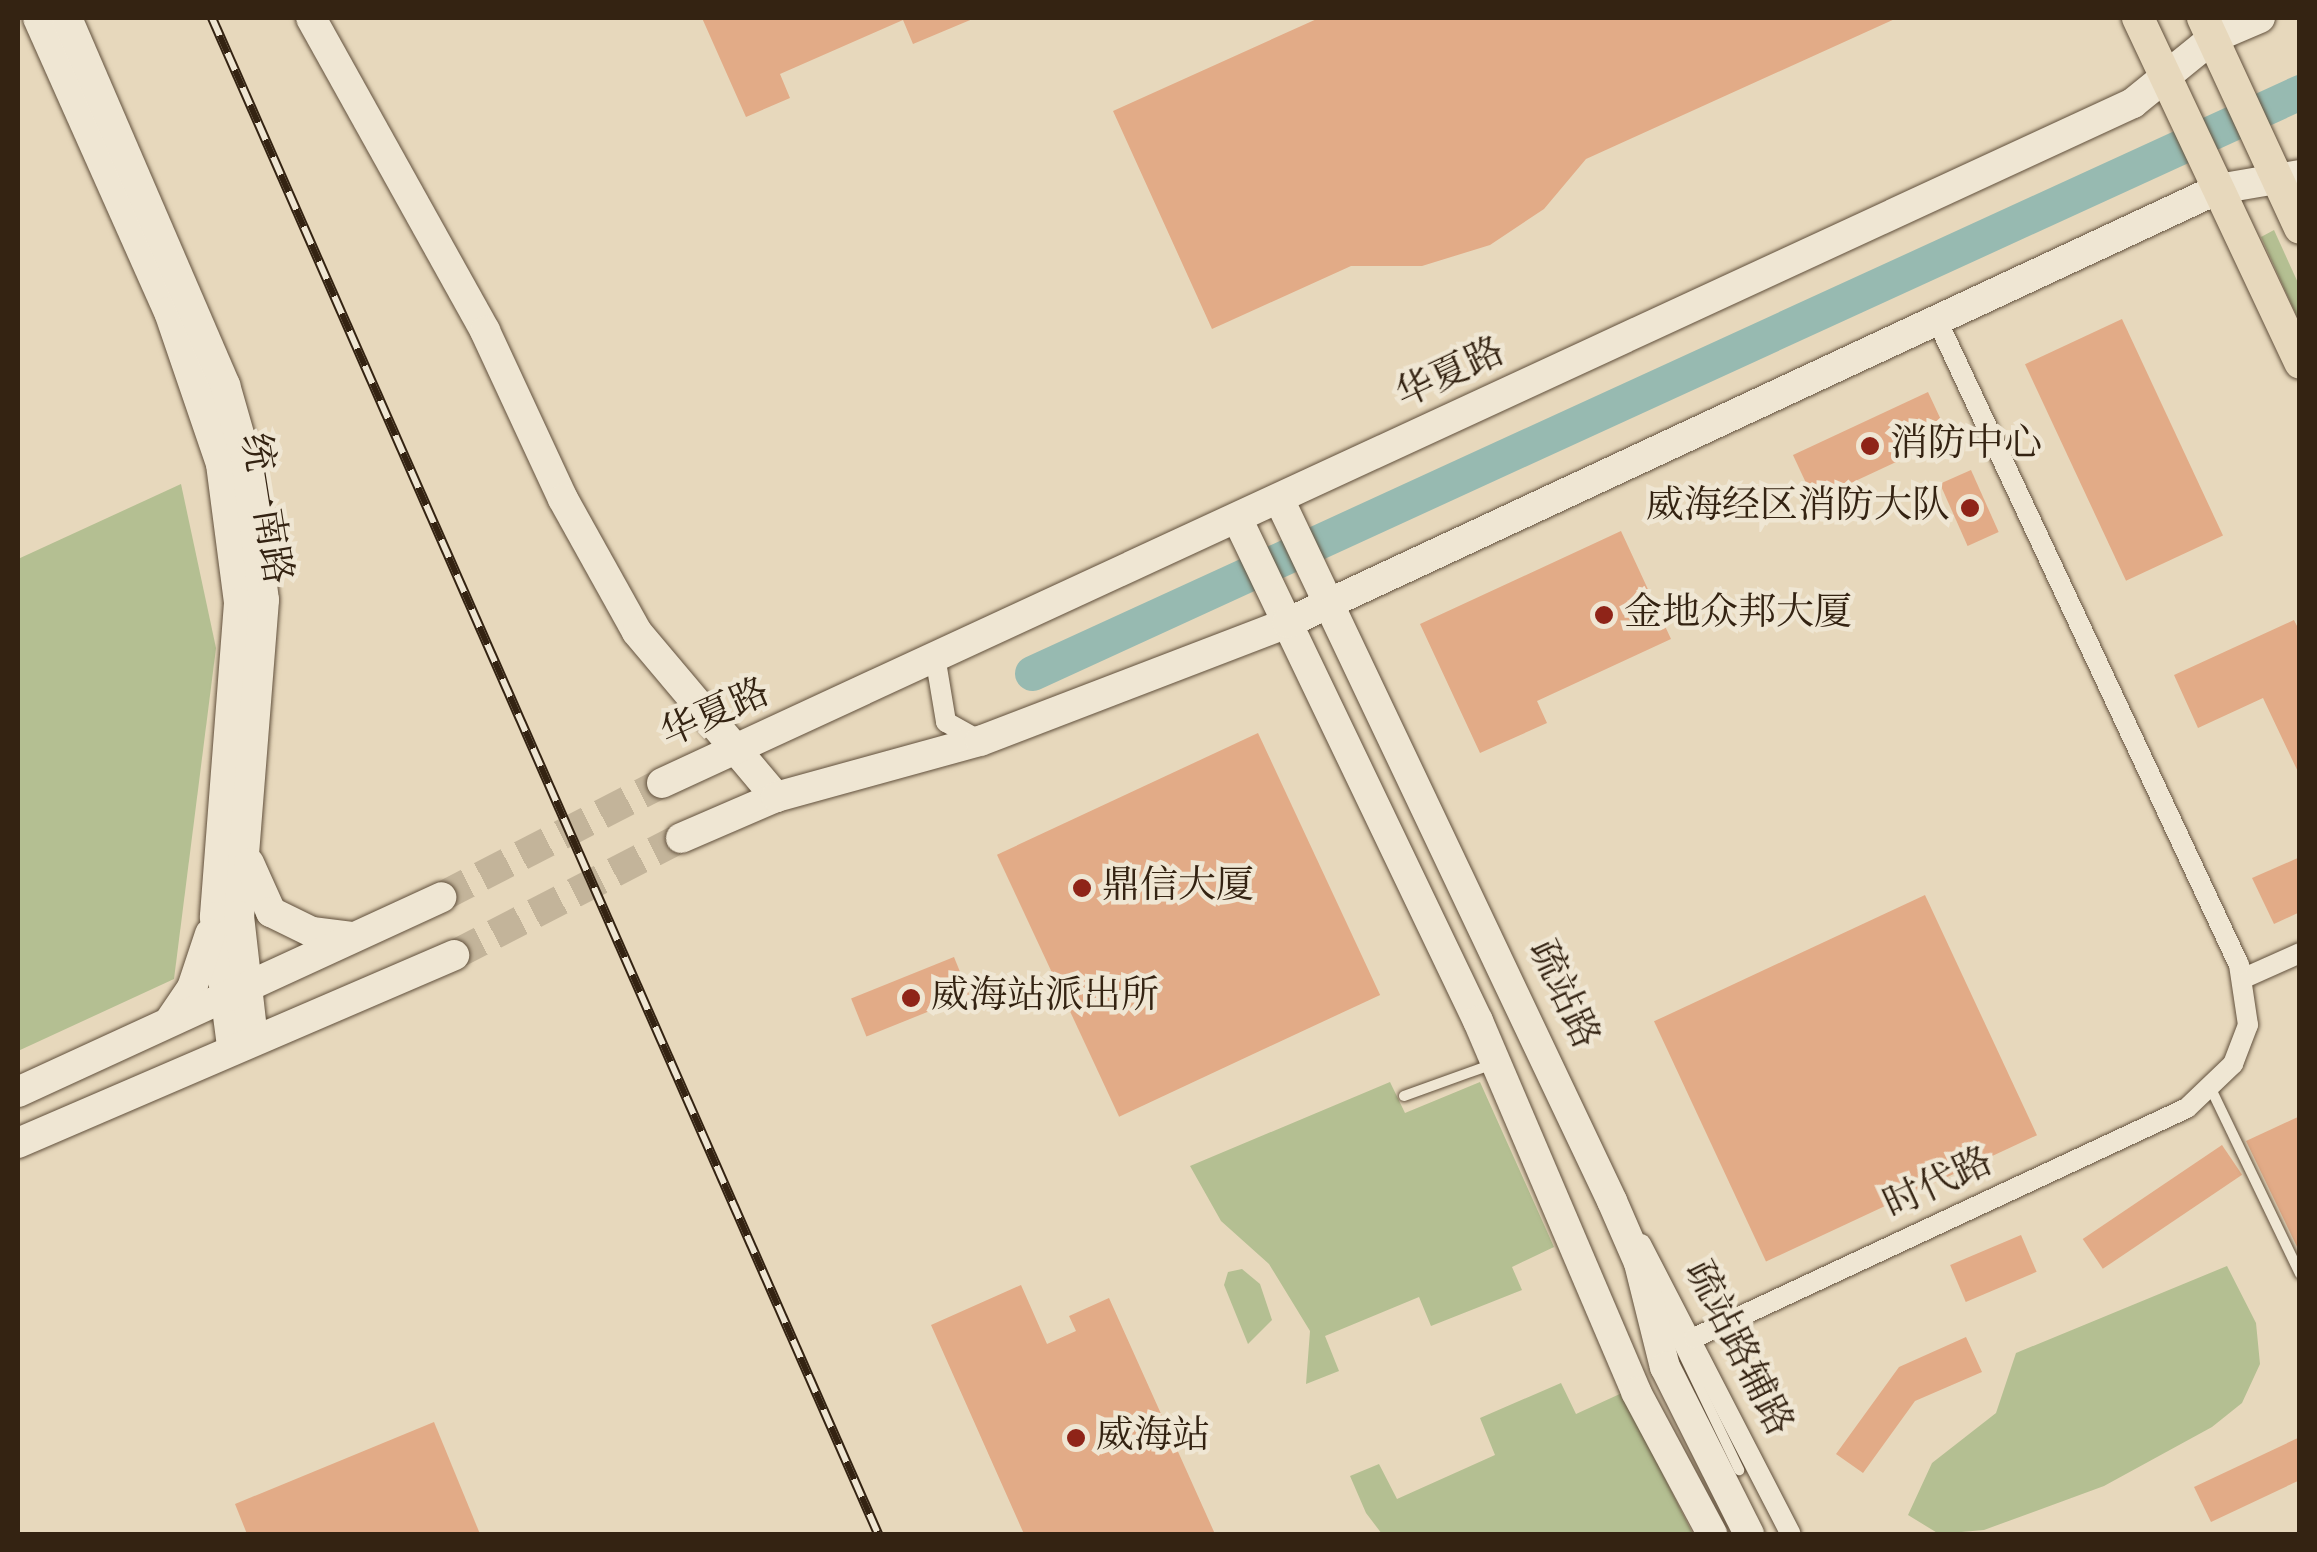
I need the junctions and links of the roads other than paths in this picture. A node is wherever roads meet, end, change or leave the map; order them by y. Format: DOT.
graph roads {
  1 [pos="38,18"];
  2 [pos="67,18"];
  3 [pos="310,18"];
  4 [pos="2138,18"];
  5 [pos="2260,18"];
  6 [pos="2208,28"];
  7 [pos="2167,78"];
  8 [pos="2212,174"];
  9 [pos="2290,180"];
  10 [pos="2300,228"];
  11 [pos="1937,320"];
  12 [pos="2300,363"];
  13 [pos="1282,506"];
  14 [pos="1240,526"];
  15 [pos="1328,595"];
  16 [pos="1284,615"];
  17 [pos="936,656"];
  18 [pos="980,741"];
  19 [pos="735,752"];
  20 [pos="662,783"];
  21 [pos="776,798"];
  22 [pos="681,838"];
  23 [pos="246,850"];
  24 [pos="440,897"];
  25 [pos="214,917"];
  26 [pos="354,938"];
  27 [pos="2300,953"];
  28 [pos="454,955"];
  29 [pos="2244,978"];
  30 [pos="234,989"];
  31 [pos="171,1019"];
  32 [pos="242,1042"];
  33 [pos="1496,1063"];
  34 [pos="2212,1091"];
  35 [pos="18,1092"];
  36 [pos="1404,1096"];
  37 [pos="18,1144"];
  38 [pos="1612,1201"];
  39 [pos="1639,1262"];
  40 [pos="2300,1274"];
  41 [pos="1694,1338"];
  42 [pos="1739,1470"];
  43 [pos="1712,1534"];
  44 [pos="1749,1534"];
  45 [pos="1791,1534"];
  1 -- 25 [label="main road, 统一南路"];
  2 -- 23 [label="main road, 统一南路"];
  3 -- 19 [label="main road"];
  4 -- 7 [label="main road"];
  5 -- 6 [label="main road, 华夏路"];
  6 -- 7 [label="main road, 华夏路"];
  6 -- 9 [label="main road"];
  7 -- 8 [label="main road"];
  7 -- 13 [label="main road, 华夏路"];
  8 -- 9 [label="main road"];
  8 -- 11 [label="main road"];
  8 -- 12 [label="main road"];
  9 -- 10 [label="main road"];
  11 -- 15 [label="main road"];
  11 -- 29 [label="street"];
  13 -- 14 [label="main road, 华夏路"];
  13 -- 15 [label="main road, 疏站路"];
  14 -- 16 [label="main road"];
  14 -- 17 [label="main road, 华夏路"];
  15 -- 16 [label="main road"];
  15 -- 38 [label="main road, 疏站路"];
  16 -- 18 [label="main road"];
  16 -- 33 [label="main road"];
  17 -- 18 [label="street"];
  17 -- 19 [label="main road, 华夏路"];
  18 -- 21 [label="main road"];
  19 -- 20 [label="main road, 华夏路"];
  19 -- 21 [label="main road"];
  21 -- 22 [label="main road"];
  23 -- 26 [label="main road"];
  23 -- 30 [label="main road, 统一南路"];
  24 -- 26 [label="main road"];
  25 -- 30 [label="main road, 统一南路"];
  25 -- 31 [label="main road"];
  26 -- 30 [label="main road"];
  27 -- 29 [label="street"];
  28 -- 32 [label="main road"];
  29 -- 34 [label="street"];
  30 -- 31 [label="main road"];
  30 -- 32 [label="main road, 统一南路"];
  31 -- 35 [label="main road"];
  32 -- 37 [label="main road"];
  33 -- 36 [label="lane"];
  33 -- 43 [label="main road"];
  34 -- 40 [label="lane"];
  34 -- 41 [label="street, 时代路"];
  38 -- 39 [label="main road, 疏站路"];
  38 -- 41 [label="street, 疏站路辅路"];
  39 -- 42 [label="lane"];
  39 -- 44 [label="main road, 疏站路"];
  41 -- 45 [label="street, 疏站路辅路"];
}
